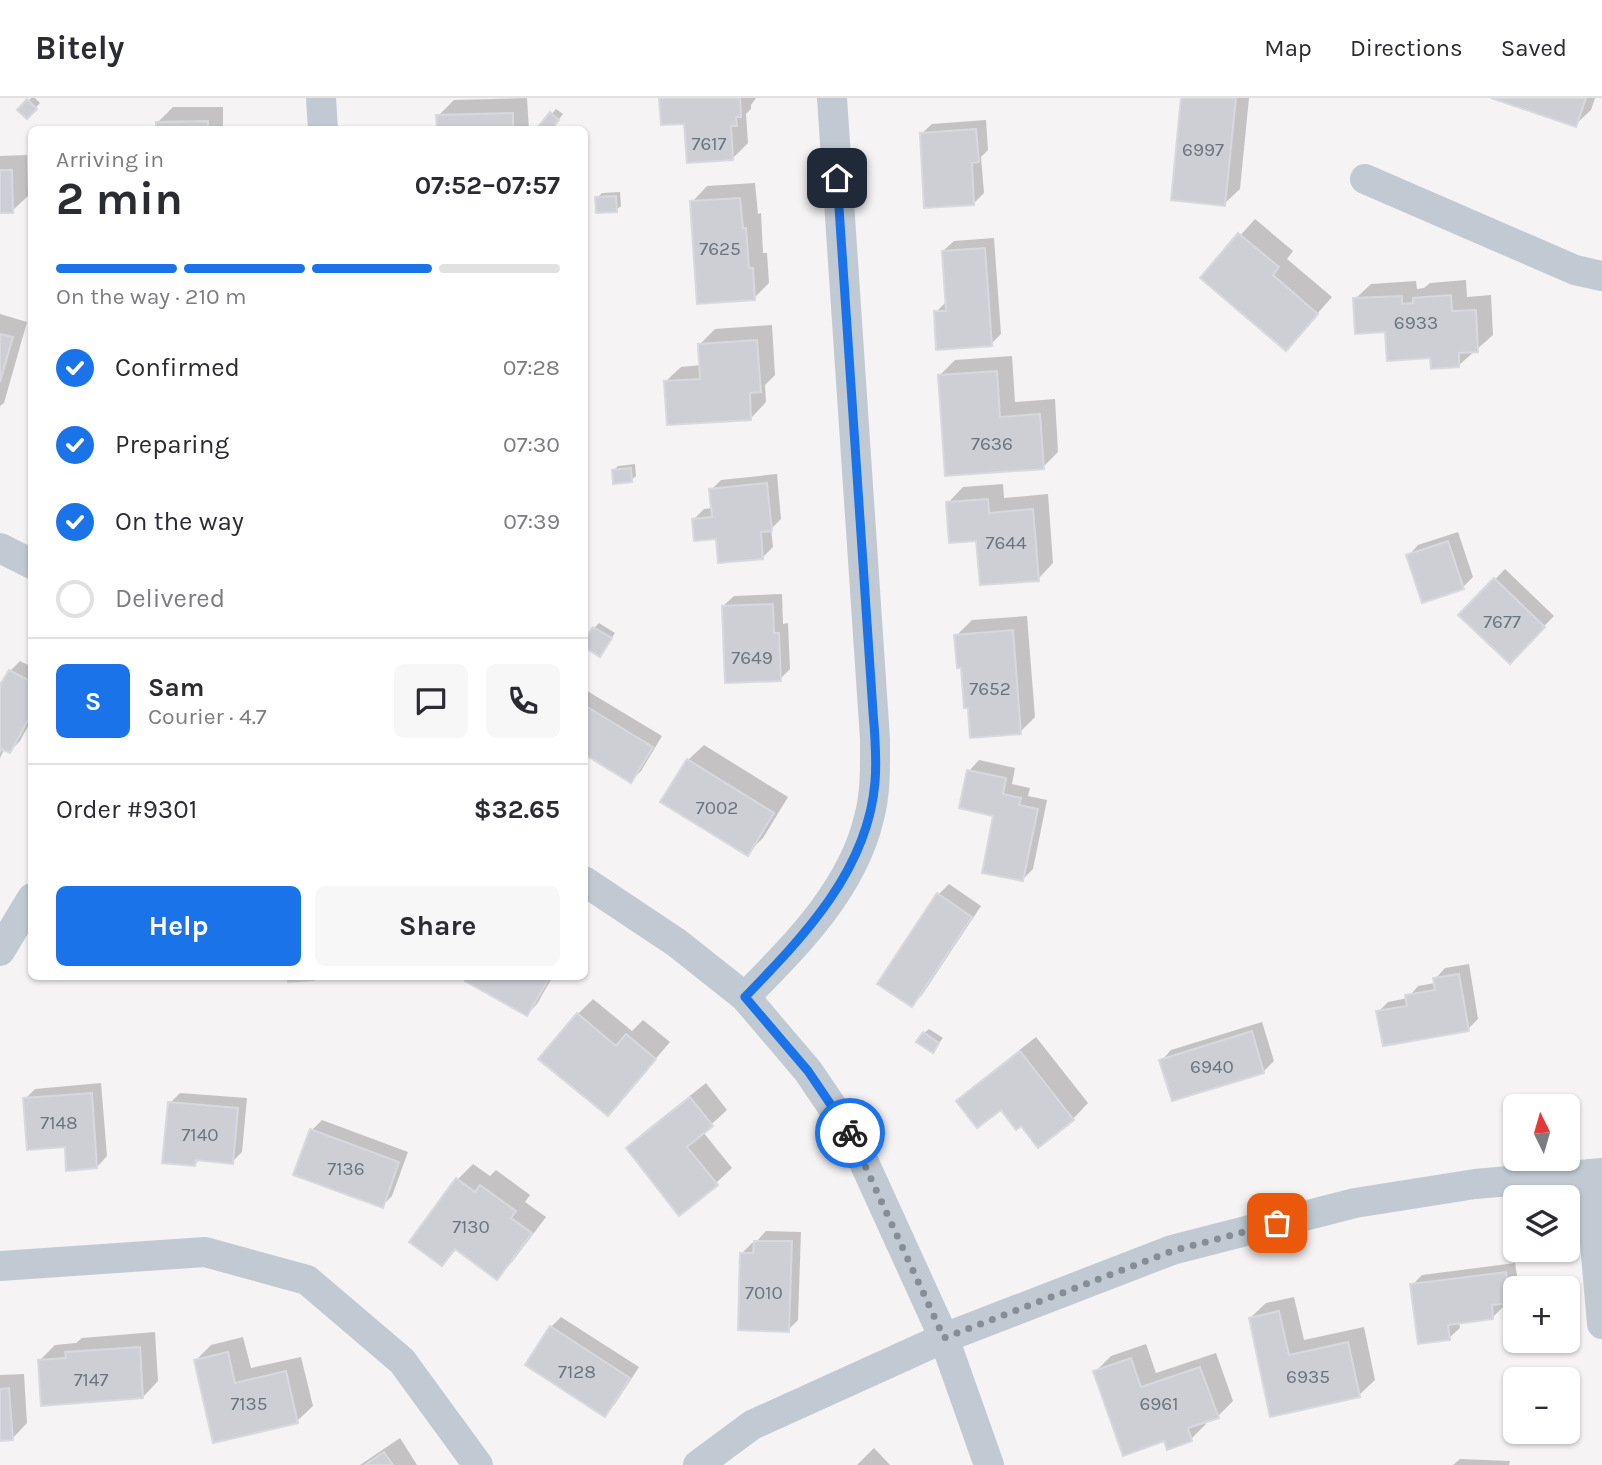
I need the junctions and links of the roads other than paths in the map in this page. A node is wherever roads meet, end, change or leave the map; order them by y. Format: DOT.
graph roads {
  1 [pos="321,98"];
  2 [pos="832,98"];
  3 [pos="323,126"];
  4 [pos="1365,179"];
  5 [pos="1602,276"];
  6 [pos="0,548"];
  7 [pos="28,562"];
  8 [pos="588,884"];
  9 [pos="28,905"];
  10 [pos="0,951"];
  11 [pos="745,997"];
  12 [pos="1596,1173"];
  13 [pos="0,1266"];
  14 [pos="1602,1324"];
  15 [pos="944,1338"];
  16 [pos="478,1465"];
  17 [pos="698,1465"];
  18 [pos="989,1465"];
  1 -- 3 [label="street"];
  2 -- 11 [label="street"];
  4 -- 5 [label="street"];
  6 -- 7 [label="street"];
  8 -- 11 [label="street"];
  9 -- 10 [label="street"];
  11 -- 15 [label="street"];
  12 -- 14 [label="street"];
  12 -- 15 [label="street"];
  13 -- 16 [label="street"];
  15 -- 17 [label="street"];
  15 -- 18 [label="street"];
}
